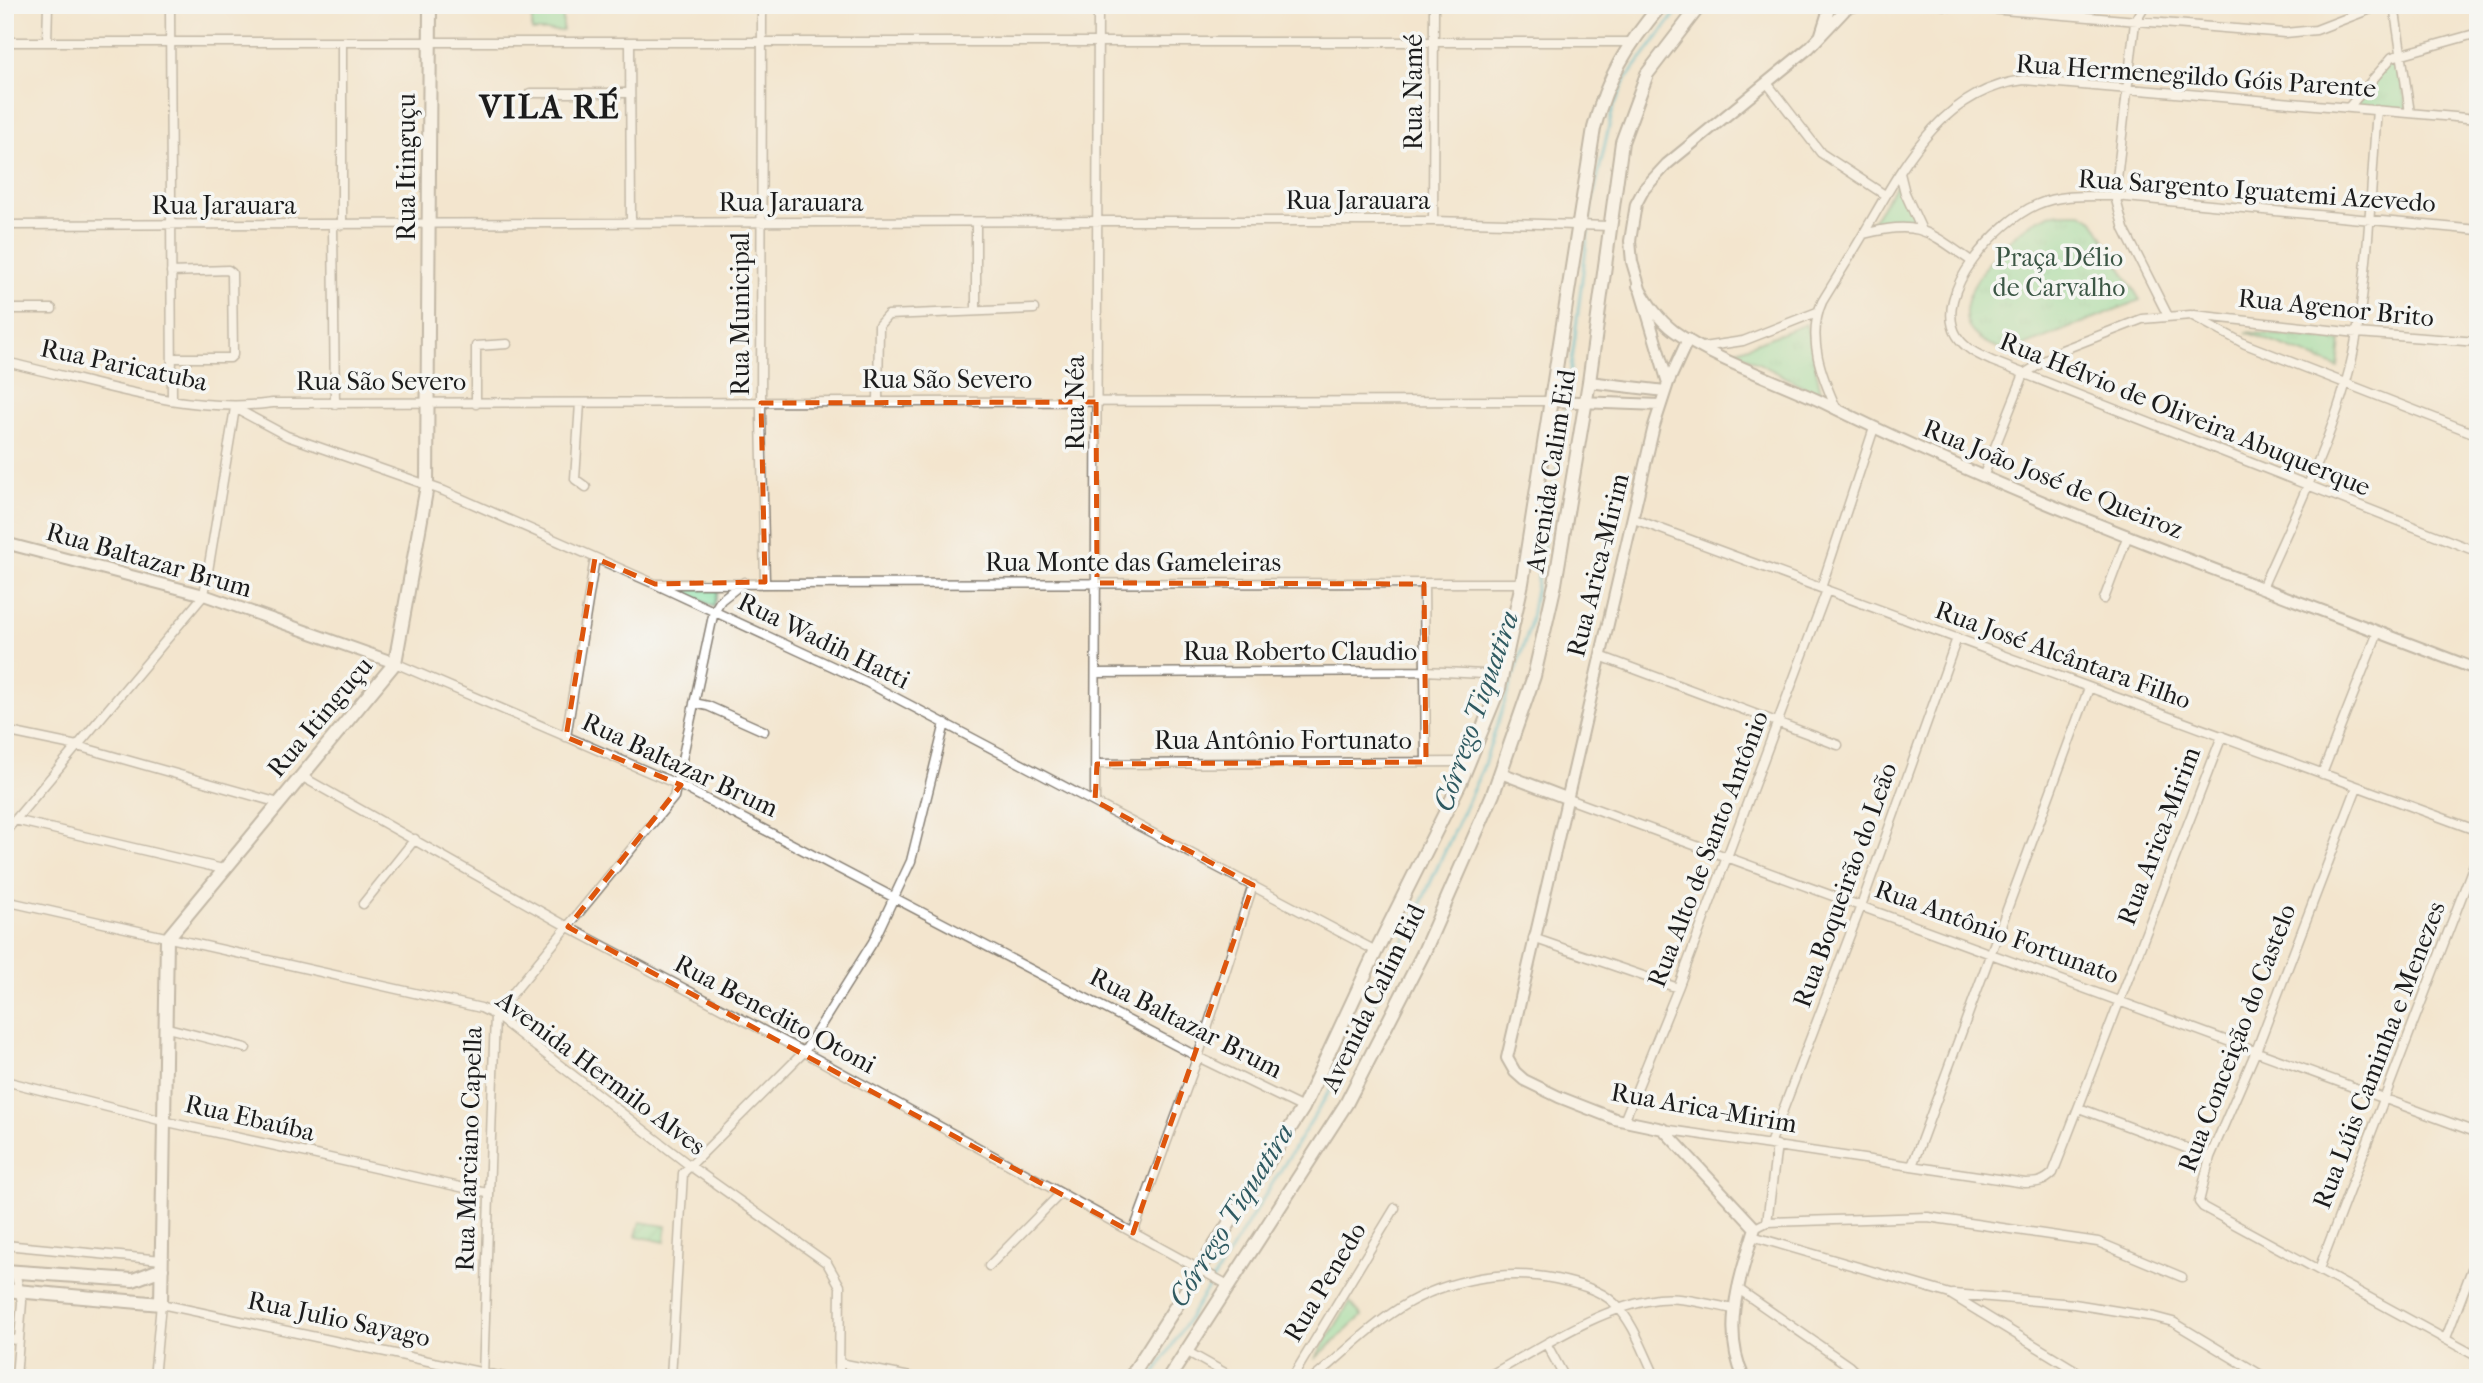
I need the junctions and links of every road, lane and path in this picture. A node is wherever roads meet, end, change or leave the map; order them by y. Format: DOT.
graph roads {
  1 [pos="48,5"];
  2 [pos="170,5"];
  3 [pos="430,5"];
  4 [pos="762,5"];
  5 [pos="1098,5"];
  6 [pos="1434,5"];
  7 [pos="1661,5"];
  8 [pos="1700,5"];
  9 [pos="1830,5"];
  10 [pos="1864,5"];
  11 [pos="1942,5"];
  12 [pos="2145,5"];
  13 [pos="2381,5"];
  14 [pos="2394,5"];
  15 [pos="1847,8"];
  16 [pos="2135,22"];
  17 [pos="2478,33"];
  18 [pos="1821,34"];
  19 [pos="5,42"];
  20 [pos="47,42"];
  21 [pos="170,42"];
  22 [pos="342,42"];
  23 [pos="762,42"];
  24 [pos="1433,42"];
  25 [pos="1629,42"];
  26 [pos="429,43"];
  27 [pos="630,43"];
  28 [pos="1097,44"];
  29 [pos="2401,52"];
  30 [pos="1767,83"];
  31 [pos="2125,88"];
  32 [pos="530,93"];
  33 [pos="630,93"];
  34 [pos="2349,107"];
  35 [pos="2377,110"];
  36 [pos="2410,113"];
  37 [pos="2478,119"];
  38 [pos="1900,173"];
  39 [pos="1885,195"];
  40 [pos="2115,197"];
  41 [pos="2368,220"];
  42 [pos="1095,221"];
  43 [pos="1433,221"];
  44 [pos="976,222"];
  45 [pos="762,223"];
  46 [pos="631,224"];
  47 [pos="1576,224"];
  48 [pos="5,225"];
  49 [pos="338,225"];
  50 [pos="428,225"];
  51 [pos="171,226"];
  52 [pos="1610,226"];
  53 [pos="1921,228"];
  54 [pos="2478,230"];
  55 [pos="1864,234"];
  56 [pos="1971,261"];
  57 [pos="171,272"];
  58 [pos="1638,286"];
  59 [pos="5,309"];
  60 [pos="51,309"];
  61 [pos="1034,309"];
  62 [pos="976,310"];
  63 [pos="1817,312"];
  64 [pos="2167,314"];
  65 [pos="2191,315"];
  66 [pos="2357,333"];
  67 [pos="1688,339"];
  68 [pos="2478,342"];
  69 [pos="507,344"];
  70 [pos="1703,347"];
  71 [pos="172,358"];
  72 [pos="5,362"];
  73 [pos="2024,373"];
  74 [pos="1589,382"];
  75 [pos="2346,382"];
  76 [pos="1666,387"];
  77 [pos="173,400"];
  78 [pos="878,401"];
  79 [pos="1556,401"];
  80 [pos="1096,402"];
  81 [pos="1579,402"];
  82 [pos="580,403"];
  83 [pos="761,403"];
  84 [pos="335,404"];
  85 [pos="429,404"];
  86 [pos="476,404"];
  87 [pos="1660,405"];
  88 [pos="235,408"];
  89 [pos="1837,410"];
  90 [pos="1874,428"];
  91 [pos="2478,435"];
  92 [pos="1983,477"];
  93 [pos="2307,485"];
  94 [pos="427,486"];
  95 [pos="586,486"];
  96 [pos="1634,519"];
  97 [pos="2129,536"];
  98 [pos="5,543"];
  99 [pos="2478,552"];
  100 [pos="595,558"];
  101 [pos="744,582"];
  102 [pos="765,582"];
  103 [pos="1097,583"];
  104 [pos="1522,583"];
  105 [pos="655,584"];
  106 [pos="1424,584"];
  107 [pos="2262,588"];
  108 [pos="1824,589"];
  109 [pos="204,595"];
  110 [pos="2104,600"];
  111 [pos="714,611"];
  112 [pos="2378,632"];
  113 [pos="1958,638"];
  114 [pos="1600,656"];
  115 [pos="395,663"];
  116 [pos="2478,670"];
  117 [pos="1425,671"];
  118 [pos="1097,673"];
  119 [pos="1503,675"];
  120 [pos="2089,688"];
  121 [pos="694,704"];
  122 [pos="1778,722"];
  123 [pos="945,723"];
  124 [pos="5,731"];
  125 [pos="764,731"];
  126 [pos="2222,736"];
  127 [pos="566,737"];
  128 [pos="1838,745"];
  129 [pos="77,746"];
  130 [pos="1426,762"];
  131 [pos="1469,762"];
  132 [pos="1097,764"];
  133 [pos="1501,773"];
  134 [pos="2322,774"];
  135 [pos="301,776"];
  136 [pos="679,785"];
  137 [pos="2357,787"];
  138 [pos="1566,797"];
  139 [pos="1095,802"];
  140 [pos="279,803"];
  141 [pos="15,820"];
  142 [pos="2478,831"];
  143 [pos="5,832"];
  144 [pos="415,839"];
  145 [pos="2478,854"];
  146 [pos="1728,857"];
  147 [pos="223,869"];
  148 [pos="1253,885"];
  149 [pos="895,897"];
  150 [pos="5,901"];
  151 [pos="363,904"];
  152 [pos="1861,906"];
  153 [pos="568,927"];
  154 [pos="1533,938"];
  155 [pos="167,939"];
  156 [pos="1376,951"];
  157 [pos="1993,954"];
  158 [pos="1678,988"];
  159 [pos="2119,1002"];
  160 [pos="495,1015"];
  161 [pos="164,1027"];
  162 [pos="246,1048"];
  163 [pos="2256,1051"];
  164 [pos="804,1052"];
  165 [pos="1198,1057"];
  166 [pos="5,1081"];
  167 [pos="2386,1099"];
  168 [pos="1303,1108"];
  169 [pos="2079,1108"];
  170 [pos="163,1121"];
  171 [pos="1625,1121"];
  172 [pos="1663,1129"];
  173 [pos="2478,1133"];
  174 [pos="1773,1145"];
  175 [pos="2210,1157"];
  176 [pos="689,1165"];
  177 [pos="1912,1166"];
  178 [pos="486,1193"];
  179 [pos="1061,1193"];
  180 [pos="1395,1208"];
  181 [pos="1767,1222"];
  182 [pos="1754,1232"];
  183 [pos="1133,1233"];
  184 [pos="5,1245"];
  185 [pos="2478,1253"];
  186 [pos="162,1265"];
  187 [pos="989,1266"];
  188 [pos="2319,1269"];
  189 [pos="10,1272"];
  190 [pos="1205,1273"];
  191 [pos="2182,1277"];
  192 [pos="1226,1284"];
  193 [pos="1737,1288"];
  194 [pos="5,1290"];
  195 [pos="22,1292"];
  196 [pos="1950,1294"];
  197 [pos="161,1304"];
  198 [pos="1734,1309"];
  199 [pos="1620,1310"];
  200 [pos="2446,1338"];
  201 [pos="5,1339"];
  202 [pos="18,1340"];
  203 [pos="1546,1345"];
  204 [pos="1186,1352"];
  205 [pos="2478,1357"];
  206 [pos="839,1363"];
  207 [pos="483,1375"];
  208 [pos="16,1378"];
  209 [pos="155,1378"];
  210 [pos="508,1378"];
  211 [pos="671,1378"];
  212 [pos="839,1378"];
  213 [pos="915,1378"];
  214 [pos="1130,1378"];
  215 [pos="1169,1378"];
  216 [pos="1234,1378"];
  217 [pos="1292,1378"];
  218 [pos="1314,1378"];
  219 [pos="1485,1378"];
  220 [pos="1564,1378"];
  221 [pos="1656,1378"];
  222 [pos="1744,1378"];
  223 [pos="1860,1378"];
  224 [pos="2088,1378"];
  225 [pos="2266,1378"];
  1 -- 20 [label="street"];
  2 -- 21 [label="street"];
  3 -- 26 [label="main road, Rua Itinguçu"];
  4 -- 23 [label="street, Rua Municipal"];
  5 -- 28 [label="street, Rua Néa"];
  6 -- 24 [label="street, Rua Namé"];
  7 -- 25 [label="main road, Avenida Calim Eid"];
  8 -- 52 [label="main road, Avenida Calim Eid"];
  9 -- 15 [label="street"];
  9 -- 18 [label="street"];
  10 -- 15 [label="street"];
  11 -- 16 [label="street"];
  12 -- 16 [label="street"];
  13 -- 16 [label="street"];
  14 -- 29 [label="street"];
  15 -- 18 [label="street"];
  16 -- 31 [label="street"];
  17 -- 29 [label="street"];
  18 -- 30 [label="street"];
  19 -- 20 [label="street"];
  20 -- 21 [label="street"];
  21 -- 22 [label="street"];
  21 -- 51 [label="street"];
  22 -- 26 [label="street"];
  22 -- 49 [label="street"];
  23 -- 27 [label="street"];
  23 -- 28 [label="street"];
  23 -- 45 [label="street, Rua Municipal"];
  24 -- 25 [label="street"];
  24 -- 28 [label="street"];
  24 -- 43 [label="street, Rua Namé"];
  25 -- 47 [label="main road, Avenida Calim Eid"];
  26 -- 27 [label="street"];
  26 -- 50 [label="main road, Rua Itinguçu"];
  27 -- 33 [label="street"];
  28 -- 42 [label="street, Rua Néa"];
  29 -- 34 [label="street"];
  29 -- 36 [label="street"];
  30 -- 39 [label="street"];
  30 -- 58 [label="street"];
  31 -- 34 [label="street, Rua Hermenegildo Góis Parente"];
  31 -- 38 [label="street, Rua Hermenegildo Góis Parente"];
  31 -- 40 [label="street"];
  32 -- 33 [label="street"];
  33 -- 46 [label="street"];
  34 -- 35 [label="street, Rua Hermenegildo Góis Parente"];
  35 -- 36 [label="street, Rua Hermenegildo Góis Parente"];
  35 -- 41 [label="street"];
  36 -- 37 [label="street, Rua Hermenegildo Góis Parente"];
  38 -- 39 [label="street, Rua Hermenegildo Góis Parente"];
  38 -- 53 [label="street"];
  39 -- 55 [label="street, Rua Hermenegildo Góis Parente"];
  40 -- 41 [label="street, Rua Sargento Iguatemi Azevedo"];
  40 -- 56 [label="street, Rua Sargento Iguatemi Azevedo"];
  40 -- 64 [label="street"];
  41 -- 54 [label="street, Rua Sargento Iguatemi Azevedo"];
  41 -- 66 [label="street"];
  42 -- 43 [label="street, Rua Jarauara"];
  42 -- 44 [label="street, Rua Jarauara"];
  42 -- 80 [label="street, Rua Néa"];
  43 -- 47 [label="street, Rua Jarauara"];
  44 -- 45 [label="street, Rua Jarauara"];
  44 -- 62 [label="street"];
  45 -- 46 [label="street, Rua Jarauara"];
  45 -- 83 [label="street, Rua Municipal"];
  46 -- 50 [label="street, Rua Jarauara"];
  47 -- 52 [label="street, Rua Jarauara"];
  47 -- 79 [label="main road, Avenida Calim Eid"];
  48 -- 51 [label="street, Rua Jarauara"];
  49 -- 50 [label="street, Rua Jarauara"];
  49 -- 51 [label="street, Rua Jarauara"];
  49 -- 84 [label="street"];
  50 -- 85 [label="main road, Rua Itinguçu"];
  51 -- 57 [label="street"];
  52 -- 74 [label="main road, Avenida Calim Eid"];
  53 -- 55 [label="street"];
  53 -- 56 [label="street"];
  55 -- 63 [label="street, Rua Hermenegildo Góis Parente"];
  56 -- 73 [label="street, Rua Hélvio de Oliveira Abuquerque"];
  57 -- 71 [label="street"];
  57 -- 71 [label="street"];
  58 -- 67 [label="street, Rua João José de Queiroz"];
  58 -- 76 [label="street"];
  59 -- 60 [label="street"];
  61 -- 62 [label="street"];
  62 -- 78 [label="street"];
  63 -- 70 [label="street"];
  63 -- 89 [label="street"];
  64 -- 65 [label="street, Rua Agenor Brito"];
  64 -- 73 [label="street"];
  65 -- 66 [label="street, Rua Agenor Brito"];
  65 -- 75 [label="street"];
  66 -- 68 [label="street, Rua Agenor Brito"];
  66 -- 75 [label="street"];
  67 -- 70 [label="street, Rua João José de Queiroz"];
  67 -- 76 [label="street, Rua Arica-Mirim"];
  69 -- 86 [label="street"];
  70 -- 89 [label="street, Rua João José de Queiroz"];
  71 -- 77 [label="street"];
  72 -- 77 [label="street, Rua Paricatuba"];
  73 -- 92 [label="street"];
  73 -- 93 [label="street, Rua Hélvio de Oliveira Abuquerque"];
  74 -- 76 [label="street"];
  74 -- 81 [label="main road, Avenida Calim Eid"];
  75 -- 91 [label="street"];
  75 -- 93 [label="street"];
  76 -- 87 [label="street, Rua Arica-Mirim"];
  77 -- 88 [label="street, Rua Paricatuba"];
  78 -- 80 [label="street, Rua São Severo"];
  78 -- 83 [label="street, Rua São Severo"];
  79 -- 80 [label="street, Rua São Severo"];
  79 -- 81 [label="street, Rua São Severo"];
  79 -- 104 [label="main road, Avenida Calim Eid"];
  80 -- 103 [label="street, Rua Néa"];
  81 -- 87 [label="street, Rua São Severo"];
  81 -- 133 [label="main road, Avenida Calim Eid"];
  82 -- 83 [label="street, Rua São Severo"];
  82 -- 86 [label="street, Rua São Severo"];
  82 -- 95 [label="street"];
  83 -- 102 [label="street, Rua Municipal"];
  84 -- 85 [label="street, Rua São Severo"];
  84 -- 88 [label="street, Rua São Severo"];
  85 -- 86 [label="street, Rua São Severo"];
  85 -- 94 [label="main road, Rua Itinguçu"];
  87 -- 96 [label="street, Rua Arica-Mirim"];
  88 -- 94 [label="street, Rua Wadih Hatti"];
  88 -- 109 [label="street"];
  89 -- 90 [label="street, Rua João José de Queiroz"];
  90 -- 92 [label="street, Rua João José de Queiroz"];
  90 -- 108 [label="street, Rua Alto de Santo Antônio"];
  92 -- 97 [label="street, Rua João José de Queiroz"];
  93 -- 99 [label="street, Rua Hélvio de Oliveira Abuquerque"];
  93 -- 107 [label="street"];
  94 -- 100 [label="street, Rua Wadih Hatti"];
  94 -- 115 [label="main road, Rua Itinguçu"];
  96 -- 108 [label="street, Rua José Alcântara Filho"];
  96 -- 114 [label="street, Rua Arica-Mirim"];
  97 -- 107 [label="street, Rua João José de Queiroz"];
  97 -- 110 [label="street"];
  98 -- 109 [label="street, Rua Baltazar Brum"];
  100 -- 105 [label="street, Rua Wadih Hatti"];
  100 -- 127 [label="street"];
  101 -- 102 [label="street, Rua Monte das Gameleiras"];
  101 -- 105 [label="street, Rua Monte das Gameleiras"];
  101 -- 111 [label="street"];
  102 -- 103 [label="street, Rua Monte das Gameleiras"];
  103 -- 106 [label="street, Rua Monte das Gameleiras"];
  103 -- 118 [label="street, Rua Néa"];
  104 -- 106 [label="street, Rua Monte das Gameleiras"];
  104 -- 119 [label="main road, Avenida Calim Eid"];
  105 -- 111 [label="street, Rua Wadih Hatti"];
  106 -- 117 [label="street"];
  107 -- 112 [label="street, Rua João José de Queiroz"];
  108 -- 113 [label="street, Rua José Alcântara Filho"];
  108 -- 122 [label="street, Rua Alto de Santo Antônio"];
  109 -- 115 [label="street, Rua Baltazar Brum"];
  109 -- 129 [label="street"];
  111 -- 121 [label="street, Rua Marciano Capella"];
  111 -- 123 [label="street, Rua Wadih Hatti"];
  112 -- 116 [label="street, Rua João José de Queiroz"];
  112 -- 134 [label="street"];
  113 -- 120 [label="street, Rua José Alcântara Filho"];
  113 -- 152 [label="street, Rua Boqueirão do Leão"];
  114 -- 122 [label="street"];
  114 -- 138 [label="street, Rua Arica-Mirim"];
  115 -- 127 [label="street, Rua Baltazar Brum"];
  115 -- 135 [label="main road, Rua Itinguçu"];
  117 -- 118 [label="street, Rua Roberto Claudio"];
  117 -- 119 [label="street, Rua Roberto Claudio"];
  117 -- 130 [label="street"];
  118 -- 132 [label="street, Rua Néa"];
  119 -- 131 [label="main road, Avenida Calim Eid"];
  120 -- 126 [label="street, Rua José Alcântara Filho"];
  120 -- 157 [label="street"];
  121 -- 125 [label="street"];
  121 -- 136 [label="street, Rua Marciano Capella"];
  122 -- 128 [label="street"];
  122 -- 146 [label="street, Rua Alto de Santo Antônio"];
  123 -- 139 [label="street, Rua Wadih Hatti"];
  123 -- 149 [label="street"];
  124 -- 129 [label="street"];
  126 -- 134 [label="street, Rua José Alcântara Filho"];
  126 -- 159 [label="street, Rua Arica-Mirim"];
  127 -- 136 [label="street, Rua Baltazar Brum"];
  129 -- 140 [label="street"];
  129 -- 141 [label="street"];
  130 -- 131 [label="street, Rua Antônio Fortunato"];
  130 -- 132 [label="street, Rua Antônio Fortunato"];
  131 -- 156 [label="main road, Avenida Calim Eid"];
  132 -- 139 [label="street, Rua Néa"];
  133 -- 138 [label="street, Rua Antônio Fortunato"];
  133 -- 192 [label="main road, Avenida Calim Eid"];
  134 -- 137 [label="street, Rua José Alcântara Filho"];
  135 -- 140 [label="main road, Rua Itinguçu"];
  135 -- 144 [label="street, Rua Benedito Otoni"];
  136 -- 149 [label="street, Rua Baltazar Brum"];
  136 -- 153 [label="street, Rua Marciano Capella"];
  137 -- 142 [label="street, Rua José Alcântara Filho"];
  137 -- 163 [label="street, Rua Conceição do Castelo"];
  138 -- 146 [label="street, Rua Antônio Fortunato"];
  138 -- 154 [label="street, Rua Arica-Mirim"];
  139 -- 148 [label="street, Rua Wadih Hatti"];
  140 -- 147 [label="main road, Rua Itinguçu"];
  141 -- 143 [label="street"];
  141 -- 147 [label="street"];
  144 -- 151 [label="street"];
  144 -- 153 [label="street, Rua Benedito Otoni"];
  145 -- 167 [label="street, Rua Lúis Caminha e Menezes"];
  146 -- 152 [label="street, Rua Antônio Fortunato"];
  146 -- 158 [label="street, Rua Alto de Santo Antônio"];
  147 -- 155 [label="main road, Rua Itinguçu"];
  148 -- 156 [label="street, Rua Wadih Hatti"];
  148 -- 165 [label="street"];
  149 -- 164 [label="street"];
  149 -- 165 [label="street, Rua Baltazar Brum"];
  150 -- 155 [label="street, Avenida Hermilo Alves"];
  152 -- 157 [label="street, Rua Antônio Fortunato"];
  152 -- 174 [label="street, Rua Boqueirão do Leão"];
  153 -- 160 [label="street, Rua Marciano Capella"];
  153 -- 164 [label="street, Rua Benedito Otoni"];
  154 -- 158 [label="street"];
  154 -- 171 [label="street, Rua Arica-Mirim"];
  155 -- 160 [label="street, Avenida Hermilo Alves"];
  155 -- 161 [label="main road"];
  156 -- 168 [label="main road, Avenida Calim Eid"];
  157 -- 159 [label="street, Rua Antônio Fortunato"];
  157 -- 177 [label="street"];
  158 -- 171 [label="street, Rua Alto de Santo Antônio"];
  159 -- 163 [label="street, Rua Antônio Fortunato"];
  159 -- 169 [label="street, Rua Arica-Mirim"];
  160 -- 176 [label="street, Avenida Hermilo Alves"];
  160 -- 178 [label="street, Rua Marciano Capella"];
  161 -- 162 [label="street"];
  161 -- 170 [label="main road"];
  163 -- 167 [label="street, Rua Antônio Fortunato"];
  163 -- 175 [label="street, Rua Conceição do Castelo"];
  164 -- 176 [label="street"];
  164 -- 179 [label="street, Rua Benedito Otoni"];
  165 -- 168 [label="street, Rua Baltazar Brum"];
  165 -- 183 [label="street"];
  166 -- 170 [label="street, Rua Ebaúba"];
  167 -- 173 [label="street, Rua Antônio Fortunato"];
  167 -- 188 [label="street, Rua Lúis Caminha e Menezes"];
  168 -- 190 [label="main road, Avenida Calim Eid"];
  169 -- 175 [label="street"];
  169 -- 177 [label="street, Rua Arica-Mirim"];
  170 -- 178 [label="street, Rua Ebaúba"];
  170 -- 186 [label="main road"];
  171 -- 172 [label="street, Rua Arica-Mirim"];
  172 -- 174 [label="street, Rua Arica-Mirim"];
  172 -- 182 [label="street"];
  174 -- 177 [label="street, Rua Arica-Mirim"];
  174 -- 181 [label="street, Rua Boqueirão do Leão"];
  175 -- 188 [label="street, Rua Conceição do Castelo"];
  176 -- 206 [label="street, Avenida Hermilo Alves"];
  176 -- 211 [label="street"];
  178 -- 207 [label="street, Rua Marciano Capella"];
  179 -- 183 [label="street, Rua Benedito Otoni"];
  179 -- 187 [label="street"];
  180 -- 217 [label="street, Rua Penedo"];
  181 -- 182 [label="street"];
  181 -- 191 [label="street"];
  182 -- 193 [label="street"];
  182 -- 196 [label="street"];
  183 -- 190 [label="street, Rua Benedito Otoni"];
  184 -- 186 [label="street"];
  185 -- 200 [label="street"];
  186 -- 189 [label="main road"];
  186 -- 197 [label="main road"];
  188 -- 200 [label="street, Rua Conceição do Castelo"];
  189 -- 195 [label="street"];
  190 -- 192 [label="street, Rua Benedito Otoni"];
  190 -- 214 [label="main road, Avenida Calim Eid"];
  192 -- 204 [label="main road, Avenida Calim Eid"];
  193 -- 198 [label="street"];
  193 -- 223 [label="street"];
  194 -- 195 [label="main road"];
  195 -- 197 [label="main road"];
  195 -- 202 [label="street"];
  196 -- 224 [label="street"];
  196 -- 225 [label="street"];
  197 -- 207 [label="street, Rua Julio Sayago"];
  197 -- 209 [label="street"];
  198 -- 199 [label="street"];
  198 -- 222 [label="street"];
  199 -- 203 [label="street"];
  199 -- 218 [label="street"];
  199 -- 221 [label="street"];
  200 -- 205 [label="street, Rua Conceição do Castelo"];
  201 -- 202 [label="street"];
  202 -- 208 [label="street"];
  203 -- 219 [label="street"];
  203 -- 220 [label="street"];
  204 -- 215 [label="main road, Avenida Calim Eid"];
  204 -- 216 [label="street"];
  206 -- 212 [label="street, Avenida Hermilo Alves"];
  206 -- 213 [label="street"];
  207 -- 210 [label="street, Rua Julio Sayago"];
}
